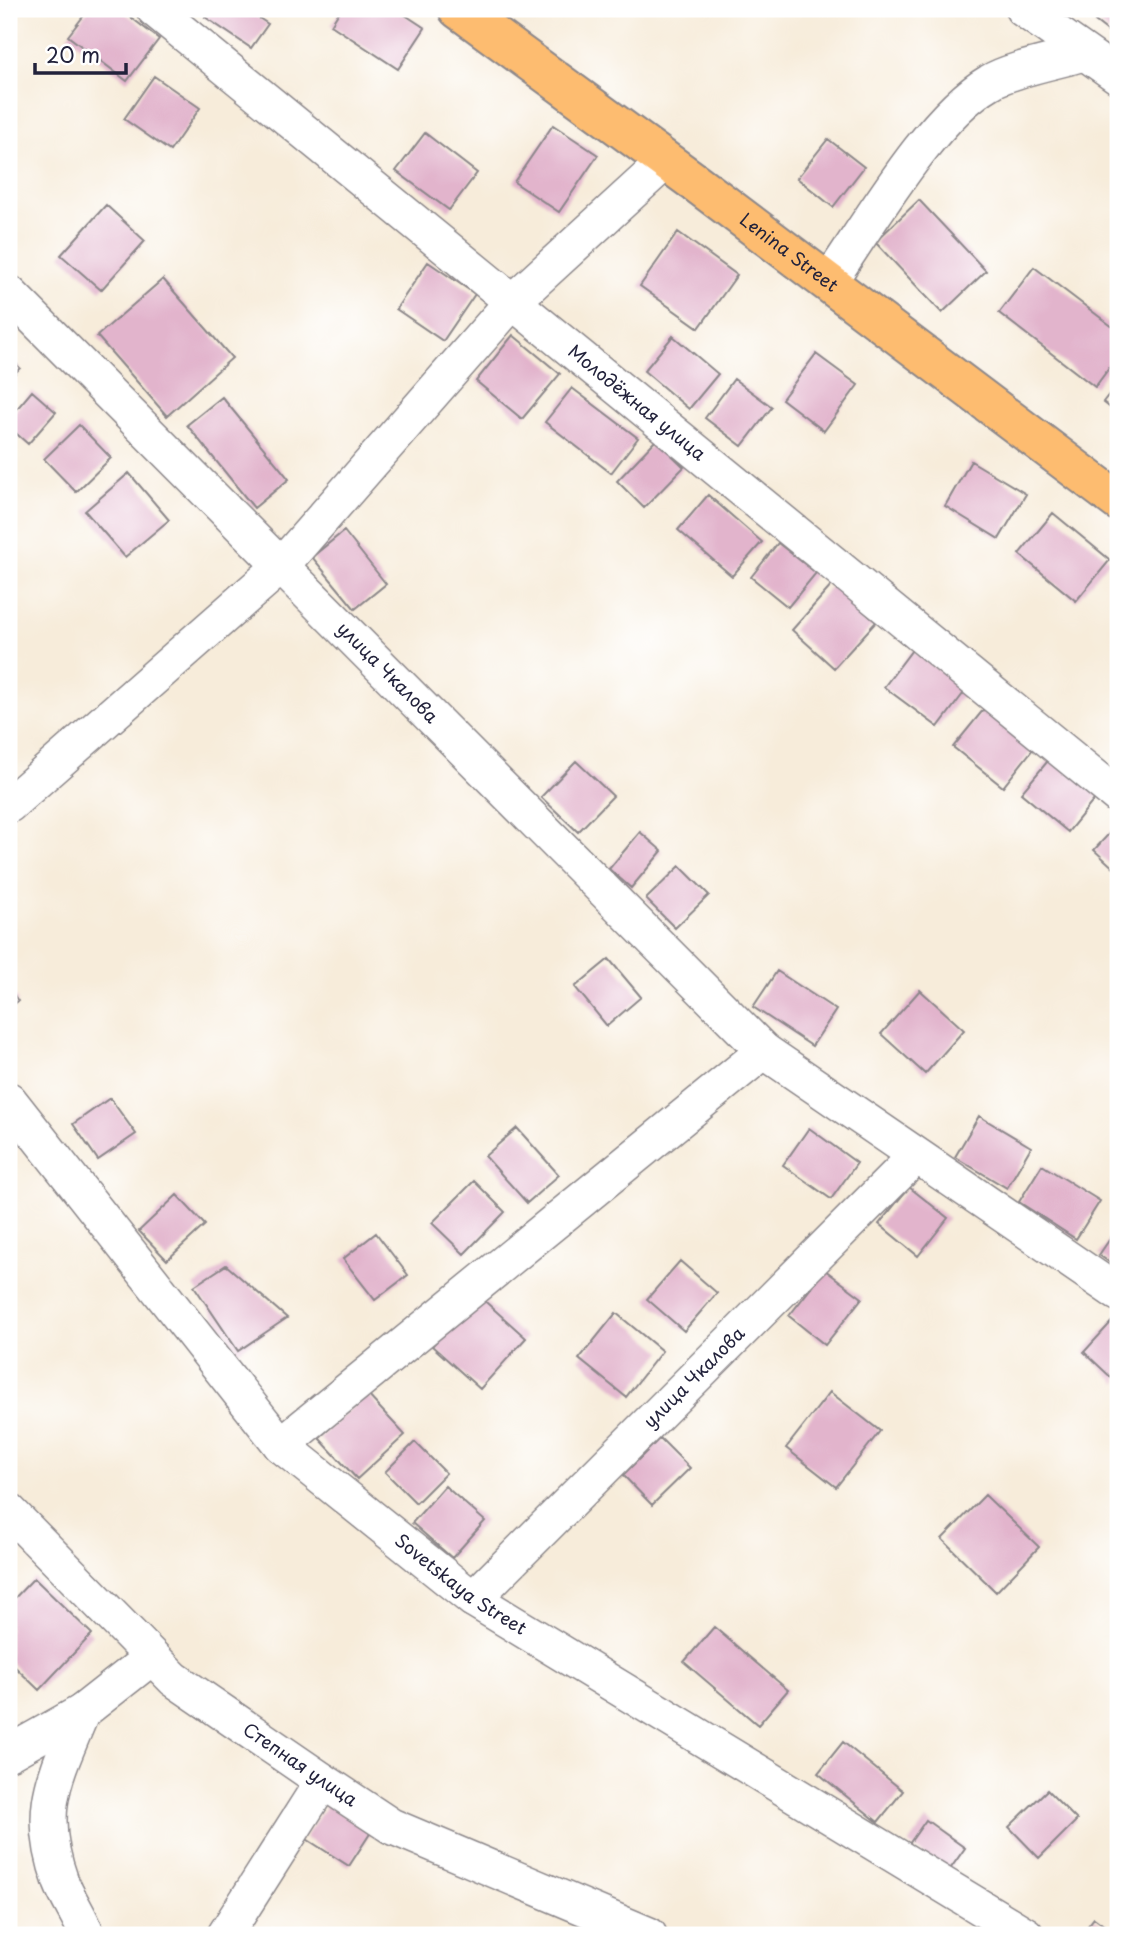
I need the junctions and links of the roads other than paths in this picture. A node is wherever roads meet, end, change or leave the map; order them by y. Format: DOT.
graph roads {
  1 [pos="154,9"];
  2 [pos="458,9"];
  3 [pos="1031,11"];
  4 [pos="1083,53"];
  5 [pos="1118,76"];
  6 [pos="666,161"];
  7 [pos="828,283"];
  8 [pos="9,293"];
  9 [pos="512,302"];
  10 [pos="1118,501"];
  11 [pos="281,566"];
  12 [pos="1118,796"];
  13 [pos="9,805"];
  14 [pos="764,1051"];
  15 [pos="9,1100"];
  16 [pos="916,1156"];
  17 [pos="1118,1293"];
  18 [pos="281,1445"];
  19 [pos="9,1511"];
  20 [pos="473,1600"];
  21 [pos="152,1657"];
  22 [pos="82,1712"];
  23 [pos="9,1753"];
  24 [pos="323,1781"];
  25 [pos="87,1935"];
  26 [pos="225,1935"];
  27 [pos="649,1935"];
  28 [pos="1026,1935"];
  1 -- 9 [label="street, Молодёжная улица"];
  2 -- 6 [label="main road, Lenina Street"];
  3 -- 4 [label="street"];
  4 -- 5 [label="street"];
  4 -- 7 [label="street"];
  6 -- 7 [label="main road, Lenina Street"];
  6 -- 9 [label="street"];
  7 -- 10 [label="main road, Lenina Street"];
  8 -- 11 [label="street, улица Чкалова"];
  9 -- 11 [label="street"];
  9 -- 12 [label="street, Молодёжная улица"];
  11 -- 13 [label="street"];
  11 -- 14 [label="street, улица Чкалова"];
  14 -- 16 [label="street, улица Чкалова"];
  14 -- 18 [label="street"];
  15 -- 18 [label="street, Sovetskaya Street"];
  16 -- 17 [label="street, улица Чкалова"];
  16 -- 20 [label="street, улица Чкалова"];
  18 -- 20 [label="street, Sovetskaya Street"];
  19 -- 21 [label="street, Степная улица"];
  20 -- 28 [label="street, Sovetskaya Street"];
  21 -- 22 [label="street"];
  21 -- 24 [label="street, Степная улица"];
  22 -- 23 [label="street"];
  22 -- 25 [label="street"];
  24 -- 26 [label="street"];
  24 -- 27 [label="street, Степная улица"];
}
